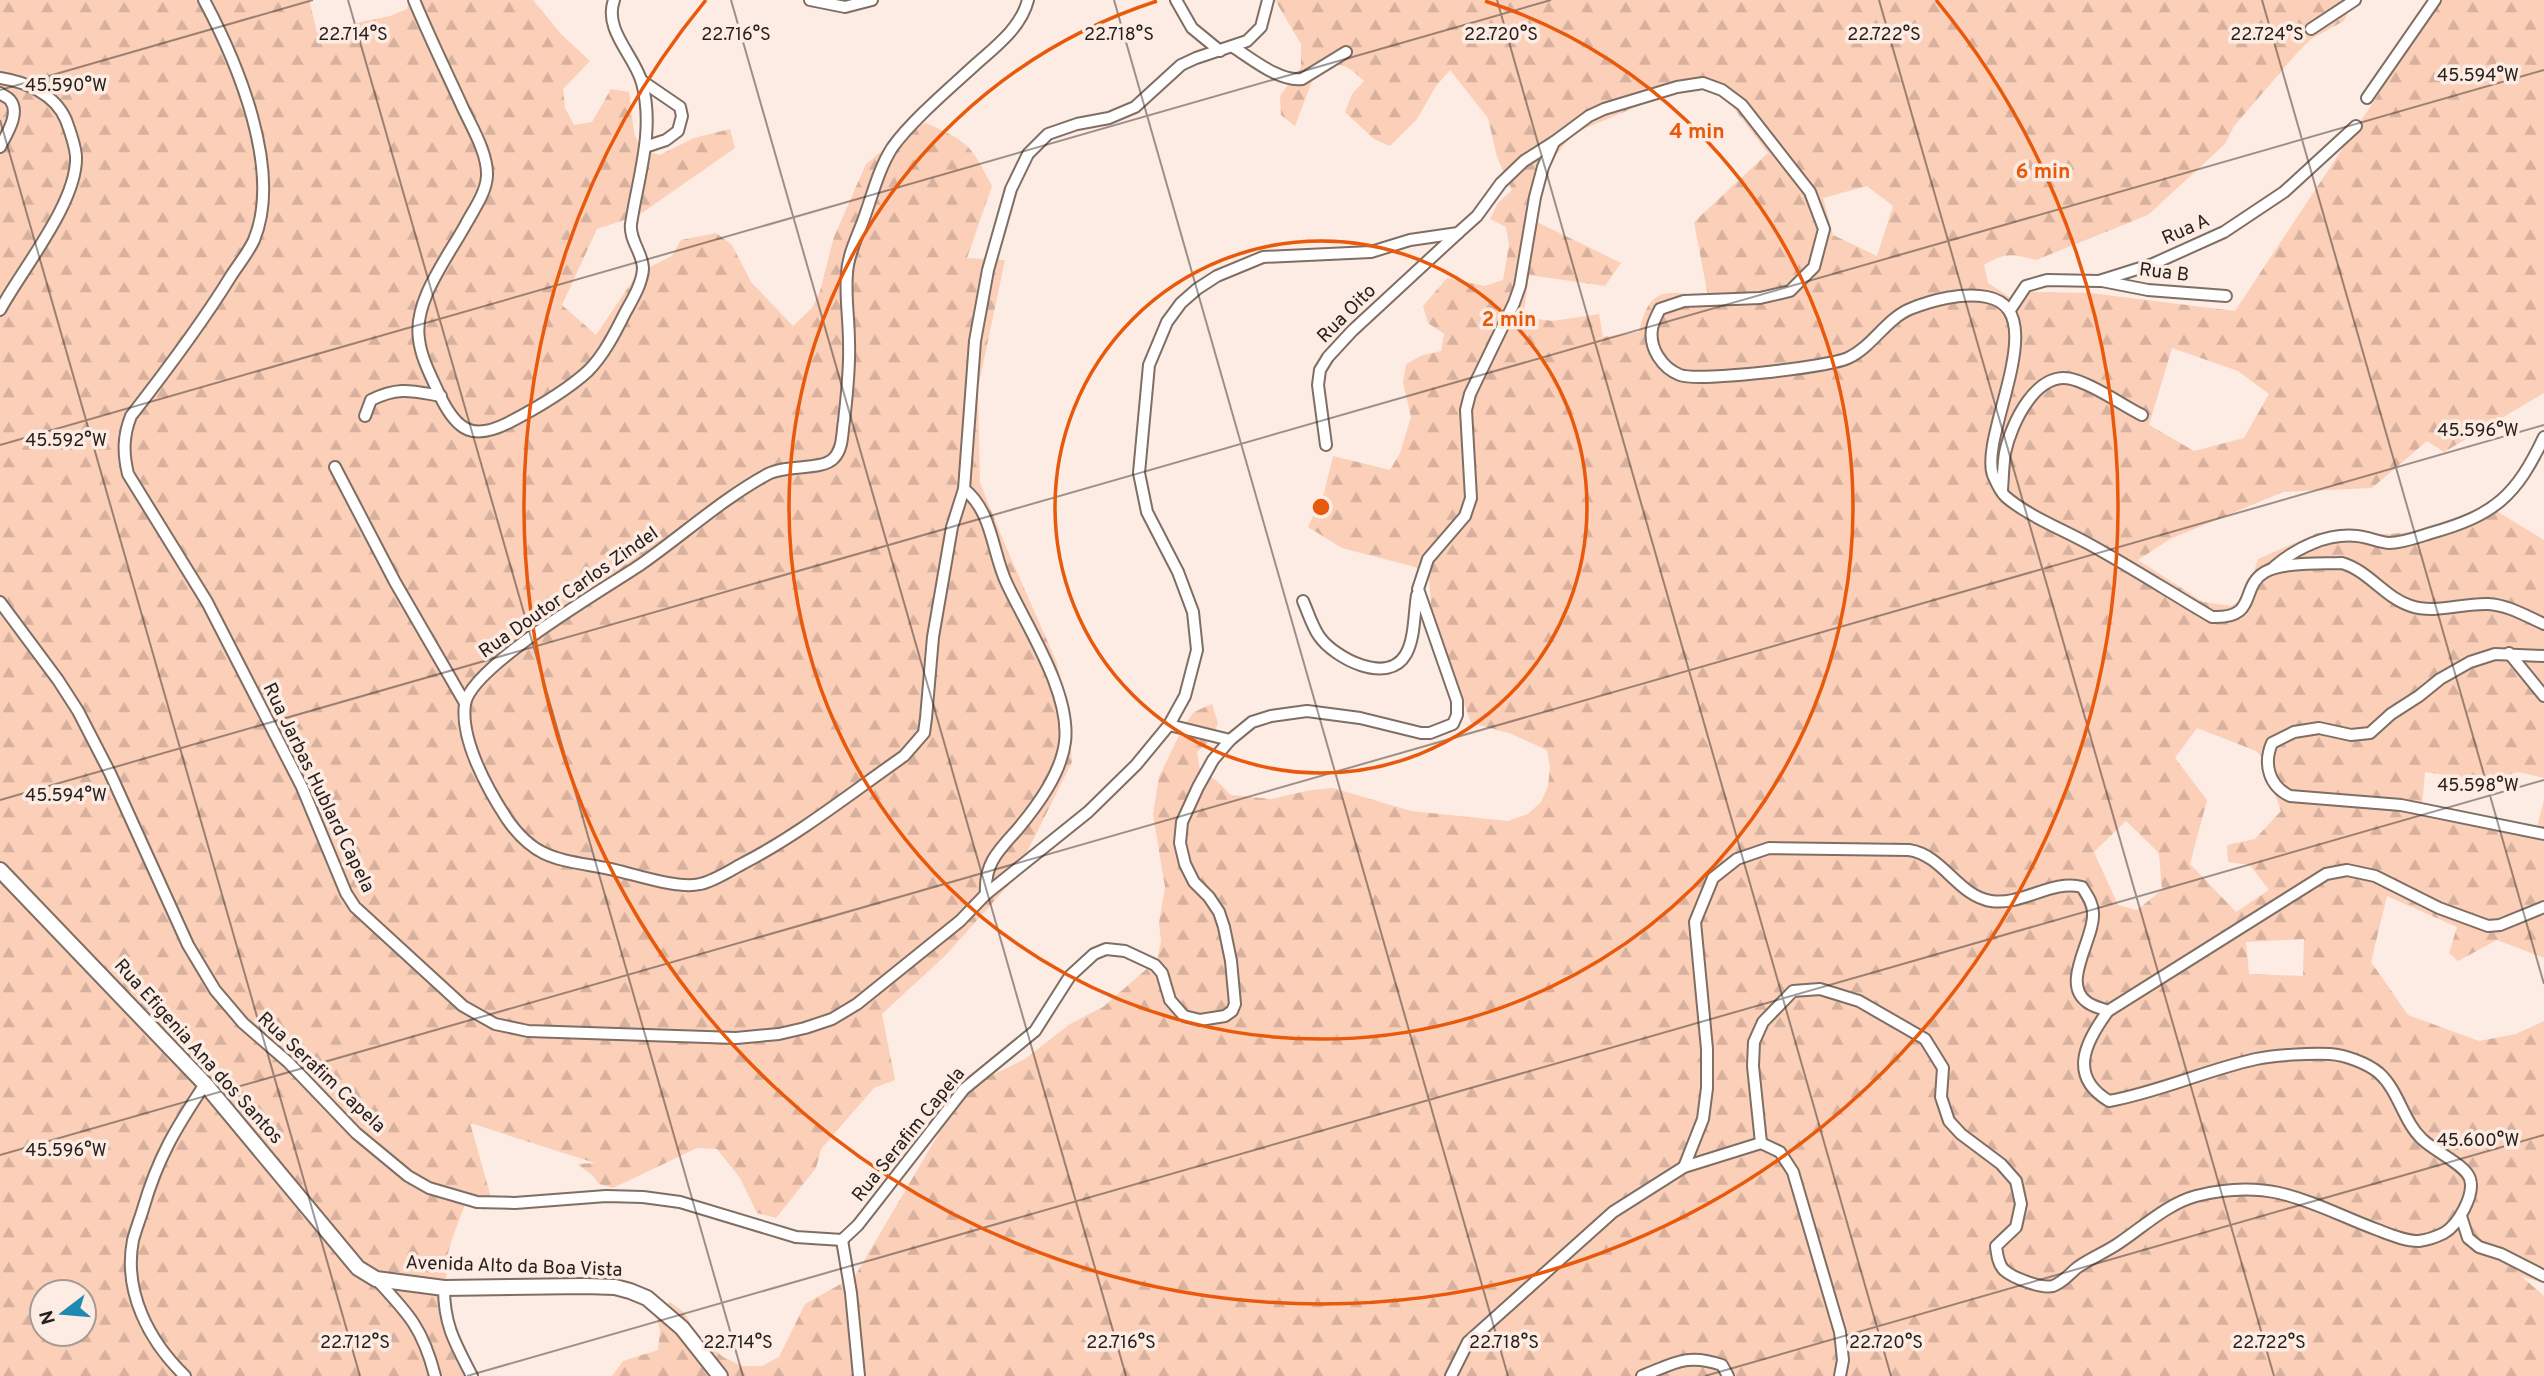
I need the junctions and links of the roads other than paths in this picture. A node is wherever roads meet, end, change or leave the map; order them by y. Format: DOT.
graph roads {
  1 [pos="204,0"];
  2 [pos="414,0"];
  3 [pos="614,0"];
  4 [pos="810,0"];
  5 [pos="872,0"];
  6 [pos="1028,0"];
  7 [pos="1176,0"];
  8 [pos="1268,0"];
  9 [pos="2355,0"];
  10 [pos="2435,0"];
  11 [pos="2311,29"];
  12 [pos="1233,47"];
  13 [pos="1220,51"];
  14 [pos="1346,52"];
  15 [pos="0,78"];
  16 [pos="642,81"];
  17 [pos="0,93"];
  18 [pos="2367,98"];
  19 [pos="2356,126"];
  20 [pos="1554,142"];
  21 [pos="0,147"];
  22 [pos="645,147"];
  23 [pos="1458,233"];
  24 [pos="2099,281"];
  25 [pos="2225,296"];
  26 [pos="0,310"];
  27 [pos="2010,310"];
  28 [pos="441,397"];
  29 [pos="2142,415"];
  30 [pos="365,416"];
  31 [pos="2544,437"];
  32 [pos="1326,446"];
  33 [pos="334,467"];
  34 [pos="964,489"];
  35 [pos="2002,493"];
  36 [pos="2274,568"];
  37 [pos="1418,589"];
  38 [pos="1303,601"];
  39 [pos="0,602"];
  40 [pos="2544,624"];
  41 [pos="2509,653"];
  42 [pos="2544,656"];
  43 [pos="2544,696"];
  44 [pos="465,703"];
  45 [pos="1169,725"];
  46 [pos="1230,740"];
  47 [pos="2544,834"];
  48 [pos="0,870"];
  49 [pos="986,894"];
  50 [pos="2544,907"];
  51 [pos="2108,1011"];
  52 [pos="205,1084"];
  53 [pos="1761,1143"];
  54 [pos="1684,1167"];
  55 [pos="2461,1216"];
  56 [pos="842,1240"];
  57 [pos="358,1268"];
  58 [pos="2544,1276"];
  59 [pos="376,1279"];
  60 [pos="444,1287"];
  61 [pos="185,1376"];
  62 [pos="435,1376"];
  63 [pos="472,1376"];
  64 [pos="720,1376"];
  65 [pos="859,1376"];
  66 [pos="1451,1376"];
  67 [pos="1642,1376"];
  68 [pos="1728,1376"];
  69 [pos="1840,1376"];
  1 -- 49 [label="street, Rua Jarbas Hublard Capela"];
  2 -- 28 [label="street"];
  3 -- 16 [label="street"];
  4 -- 5 [label="street"];
  6 -- 44 [label="street, Rua Doutor Carlos Zindel"];
  7 -- 13 [label="street"];
  8 -- 12 [label="street"];
  9 -- 11 [label="street"];
  10 -- 18 [label="street"];
  12 -- 13 [label="street"];
  12 -- 14 [label="street"];
  13 -- 34 [label="street"];
  15 -- 26 [label="street"];
  16 -- 22 [label="street"];
  16 -- 22 [label="street"];
  17 -- 21 [label="street"];
  19 -- 24 [label="street, Rua A"];
  20 -- 23 [label="street, Rua Oito"];
  20 -- 27 [label="street, Rua Oito"];
  20 -- 37 [label="street"];
  22 -- 28 [label="street"];
  23 -- 32 [label="street, Rua Oito"];
  23 -- 45 [label="street, Rua Jarbas Hublard Capela"];
  24 -- 25 [label="street, Rua B"];
  24 -- 27 [label="street, Rua A"];
  27 -- 35 [label="street"];
  28 -- 30 [label="street"];
  29 -- 35 [label="street"];
  31 -- 36 [label="street"];
  33 -- 44 [label="street"];
  34 -- 44 [label="street"];
  34 -- 49 [label="street"];
  35 -- 36 [label="street"];
  36 -- 40 [label="street"];
  37 -- 38 [label="street"];
  37 -- 46 [label="street"];
  39 -- 56 [label="street, Rua Serafim Capela"];
  41 -- 42 [label="street"];
  41 -- 43 [label="street"];
  41 -- 47 [label="street"];
  45 -- 46 [label="street"];
  45 -- 49 [label="street, Rua Jarbas Hublard Capela"];
  46 -- 56 [label="street, Rua Serafim Capela"];
  48 -- 52 [label="street, Rua Efigenia Ana dos Santos"];
  50 -- 51 [label="street"];
  51 -- 54 [label="street"];
  51 -- 55 [label="street"];
  52 -- 57 [label="street, Rua Efigenia Ana dos Santos"];
  52 -- 61 [label="street"];
  53 -- 54 [label="street"];
  53 -- 55 [label="street"];
  53 -- 69 [label="street"];
  54 -- 66 [label="street"];
  55 -- 58 [label="street"];
  56 -- 65 [label="street"];
  57 -- 59 [label="street, Avenida Alto da Boa Vista"];
  59 -- 60 [label="street, Avenida Alto da Boa Vista"];
  59 -- 62 [label="street"];
  60 -- 63 [label="street"];
  60 -- 64 [label="street, Avenida Alto da Boa Vista"];
  67 -- 68 [label="street"];
}
